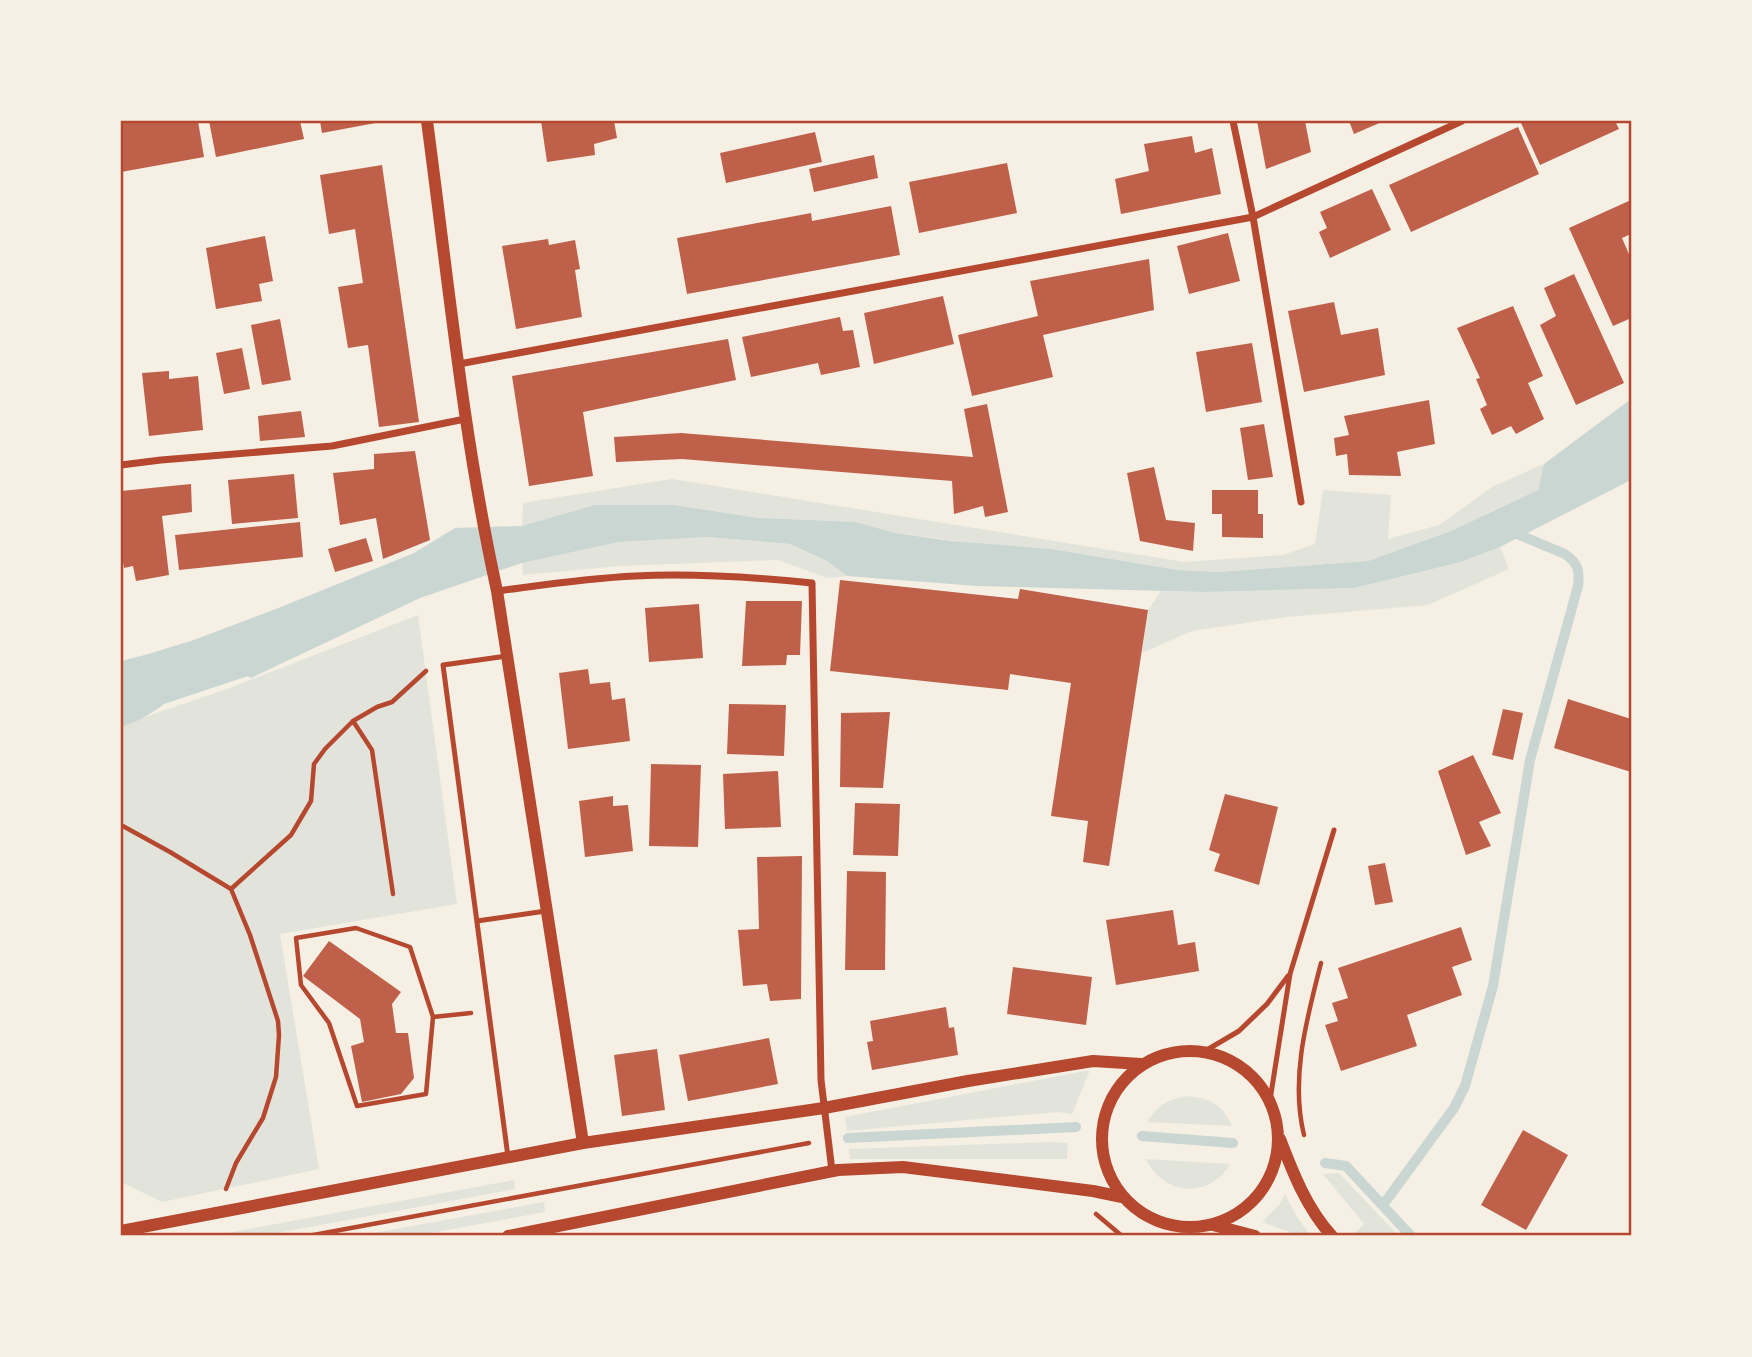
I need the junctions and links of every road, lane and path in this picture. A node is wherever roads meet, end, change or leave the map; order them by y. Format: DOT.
graph roads {
  1 [pos="427,121"];
  2 [pos="1233,121"];
  3 [pos="1462,121"];
  4 [pos="1253,217"];
  5 [pos="459,364"];
  6 [pos="465,419"];
  7 [pos="121,465"];
  8 [pos="1301,502"];
  9 [pos="495,585"];
  10 [pos="507,656"];
  11 [pos="443,665"];
  12 [pos="353,721"];
  13 [pos="121,825"];
  14 [pos="1334,830"];
  15 [pos="231,889"];
  16 [pos="393,894"];
  17 [pos="546,911"];
  18 [pos="477,921"];
  19 [pos="1321,963"];
  20 [pos="1290,974"];
  21 [pos="489,1010"];
  22 [pos="433,1017"];
  23 [pos="1205,1051"];
  24 [pos="1141,1064"];
  25 [pos="1270,1100"];
  26 [pos="824,1108"];
  27 [pos="1279,1135"];
  28 [pos="828,1140"];
  29 [pos="1306,1140"];
  30 [pos="583,1143"];
  31 [pos="509,1157"];
  32 [pos="832,1171"];
  33 [pos="1122,1197"];
  34 [pos="228,1211"];
  35 [pos="1213,1225"];
  36 [pos="121,1231"];
  37 [pos="308,1236"];
  38 [pos="508,1236"];
  39 [pos="1255,1236"];
  40 [pos="1332,1236"];
  1 -- 5 [label="street"];
  2 -- 4 [label="street"];
  3 -- 4 [label="street"];
  4 -- 5 [label="street"];
  4 -- 8 [label="street"];
  5 -- 6 [label="street"];
  6 -- 7 [label="street"];
  6 -- 9 [label="street"];
  9 -- 10 [label="street"];
  9 -- 26 [label="street"];
  10 -- 11 [label="lane"];
  10 -- 17 [label="street"];
  11 -- 12 [label="path"];
  11 -- 18 [label="lane"];
  12 -- 15 [label="path"];
  12 -- 16 [label="path"];
  13 -- 15 [label="path"];
  14 -- 20 [label="lane"];
  15 -- 34 [label="path"];
  17 -- 18 [label="lane"];
  17 -- 30 [label="street"];
  18 -- 21 [label="lane"];
  19 -- 29 [label="path"];
  20 -- 23 [label="lane"];
  20 -- 25 [label="lane"];
  21 -- 22 [label="path"];
  21 -- 31 [label="lane"];
  22 -- 22 [label="path"];
  23 -- 24 [label="street"];
  23 -- 25 [label="street"];
  24 -- 26 [label="street"];
  24 -- 33 [label="street"];
  25 -- 27 [label="street"];
  26 -- 28 [label="street"];
  26 -- 30 [label="street"];
  27 -- 35 [label="street"];
  27 -- 40 [label="street"];
  28 -- 32 [label="street"];
  28 -- 37 [label="path"];
  30 -- 31 [label="street"];
  31 -- 34 [label="street"];
  32 -- 33 [label="street"];
  32 -- 38 [label="street"];
  33 -- 35 [label="street"];
  34 -- 36 [label="street"];
  35 -- 39 [label="street"];
}
